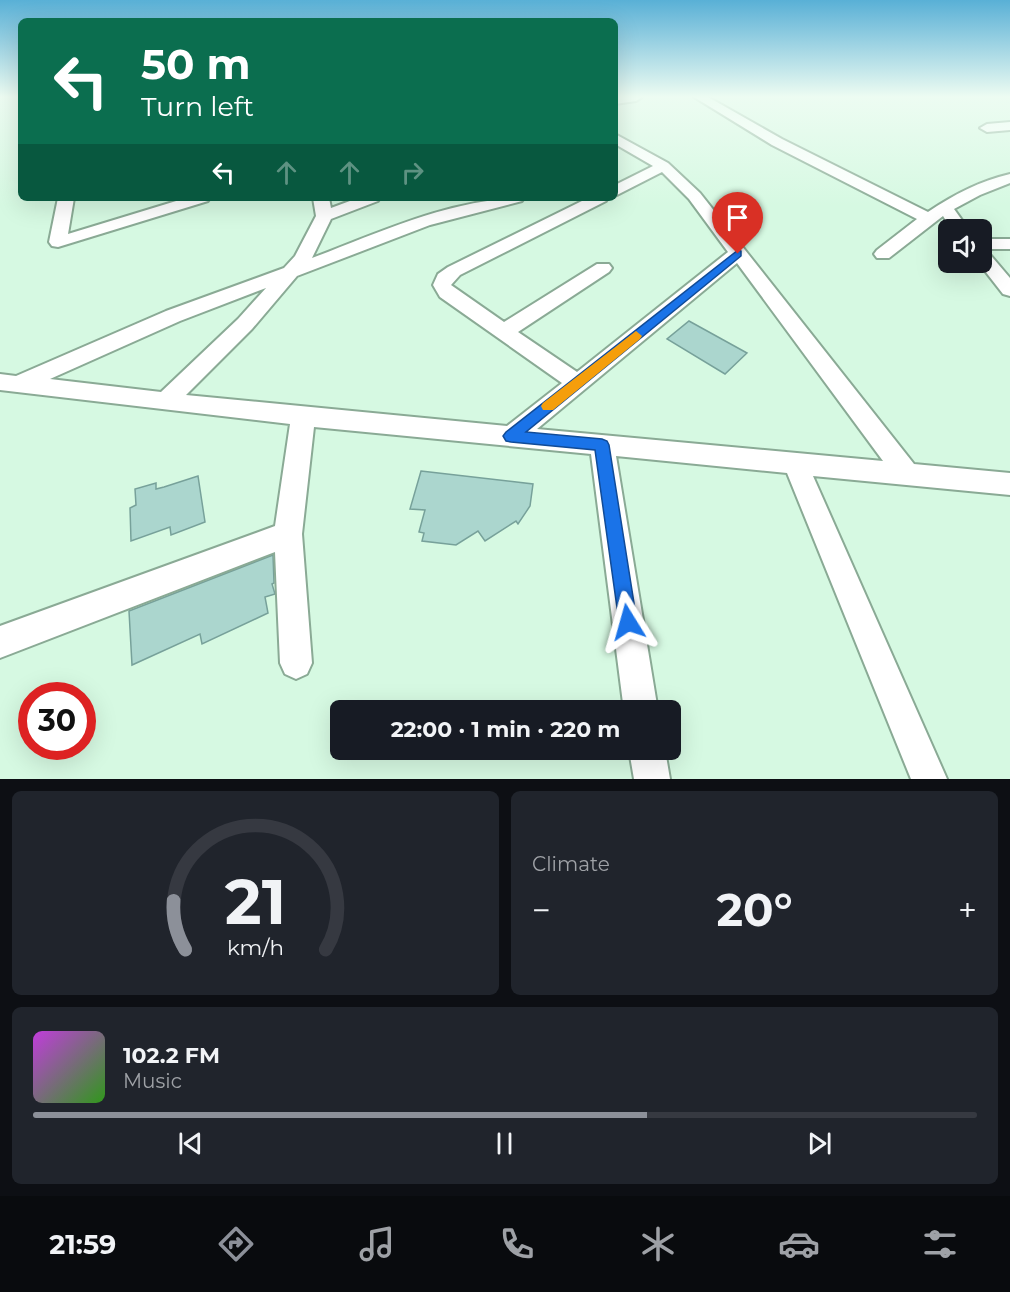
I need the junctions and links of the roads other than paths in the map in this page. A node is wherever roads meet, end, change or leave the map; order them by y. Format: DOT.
graph roads {
  1 [pos="762,133"];
  2 [pos="618,141"];
  3 [pos="663,166"];
  4 [pos="1010,178"];
  5 [pos="618,189"];
  6 [pos="65,201"];
  7 [pos="192,201"];
  8 [pos="356,201"];
  9 [pos="504,201"];
  10 [pos="594,201"];
  11 [pos="323,207"];
  12 [pos="944,207"];
  13 [pos="928,218"];
  14 [pos="953,219"];
  15 [pos="992,244"];
  16 [pos="1010,244"];
  17 [pos="738,254"];
  18 [pos="883,254"];
  19 [pos="603,268"];
  20 [pos="992,268"];
  21 [pos="290,273"];
  22 [pos="1010,290"];
  23 [pos="505,331"];
  24 [pos="577,383"];
  25 [pos="8,384"];
  26 [pos="166,402"];
  27 [pos="303,417"];
  28 [pos="511,436"];
  29 [pos="602,445"];
  30 [pos="795,463"];
  31 [pos="907,474"];
  32 [pos="1010,484"];
  33 [pos="288,534"];
  34 [pos="0,642"];
  35 [pos="296,663"];
  36 [pos="639,700"];
  37 [pos="929,779"];
  1 -- 13 [label="street"];
  2 -- 3 [label="street"];
  3 -- 5 [label="street"];
  3 -- 17 [label="street"];
  4 -- 12 [label="street"];
  6 -- 7 [label="street"];
  8 -- 11 [label="street"];
  9 -- 21 [label="street"];
  10 -- 23 [label="street"];
  11 -- 21 [label="street"];
  12 -- 13 [label="street"];
  12 -- 14 [label="street"];
  13 -- 18 [label="street"];
  15 -- 16 [label="street"];
  17 -- 24 [label="street"];
  17 -- 31 [label="street"];
  19 -- 23 [label="street"];
  20 -- 22 [label="street"];
  21 -- 25 [label="street"];
  21 -- 26 [label="street"];
  23 -- 24 [label="street"];
  24 -- 28 [label="street"];
  25 -- 26 [label="street"];
  26 -- 27 [label="street"];
  27 -- 28 [label="street"];
  27 -- 33 [label="street"];
  28 -- 29 [label="street"];
  29 -- 30 [label="street"];
  29 -- 36 [label="street"];
  30 -- 31 [label="street"];
  30 -- 37 [label="street"];
  31 -- 32 [label="street"];
  33 -- 34 [label="street"];
  33 -- 35 [label="street"];
}
